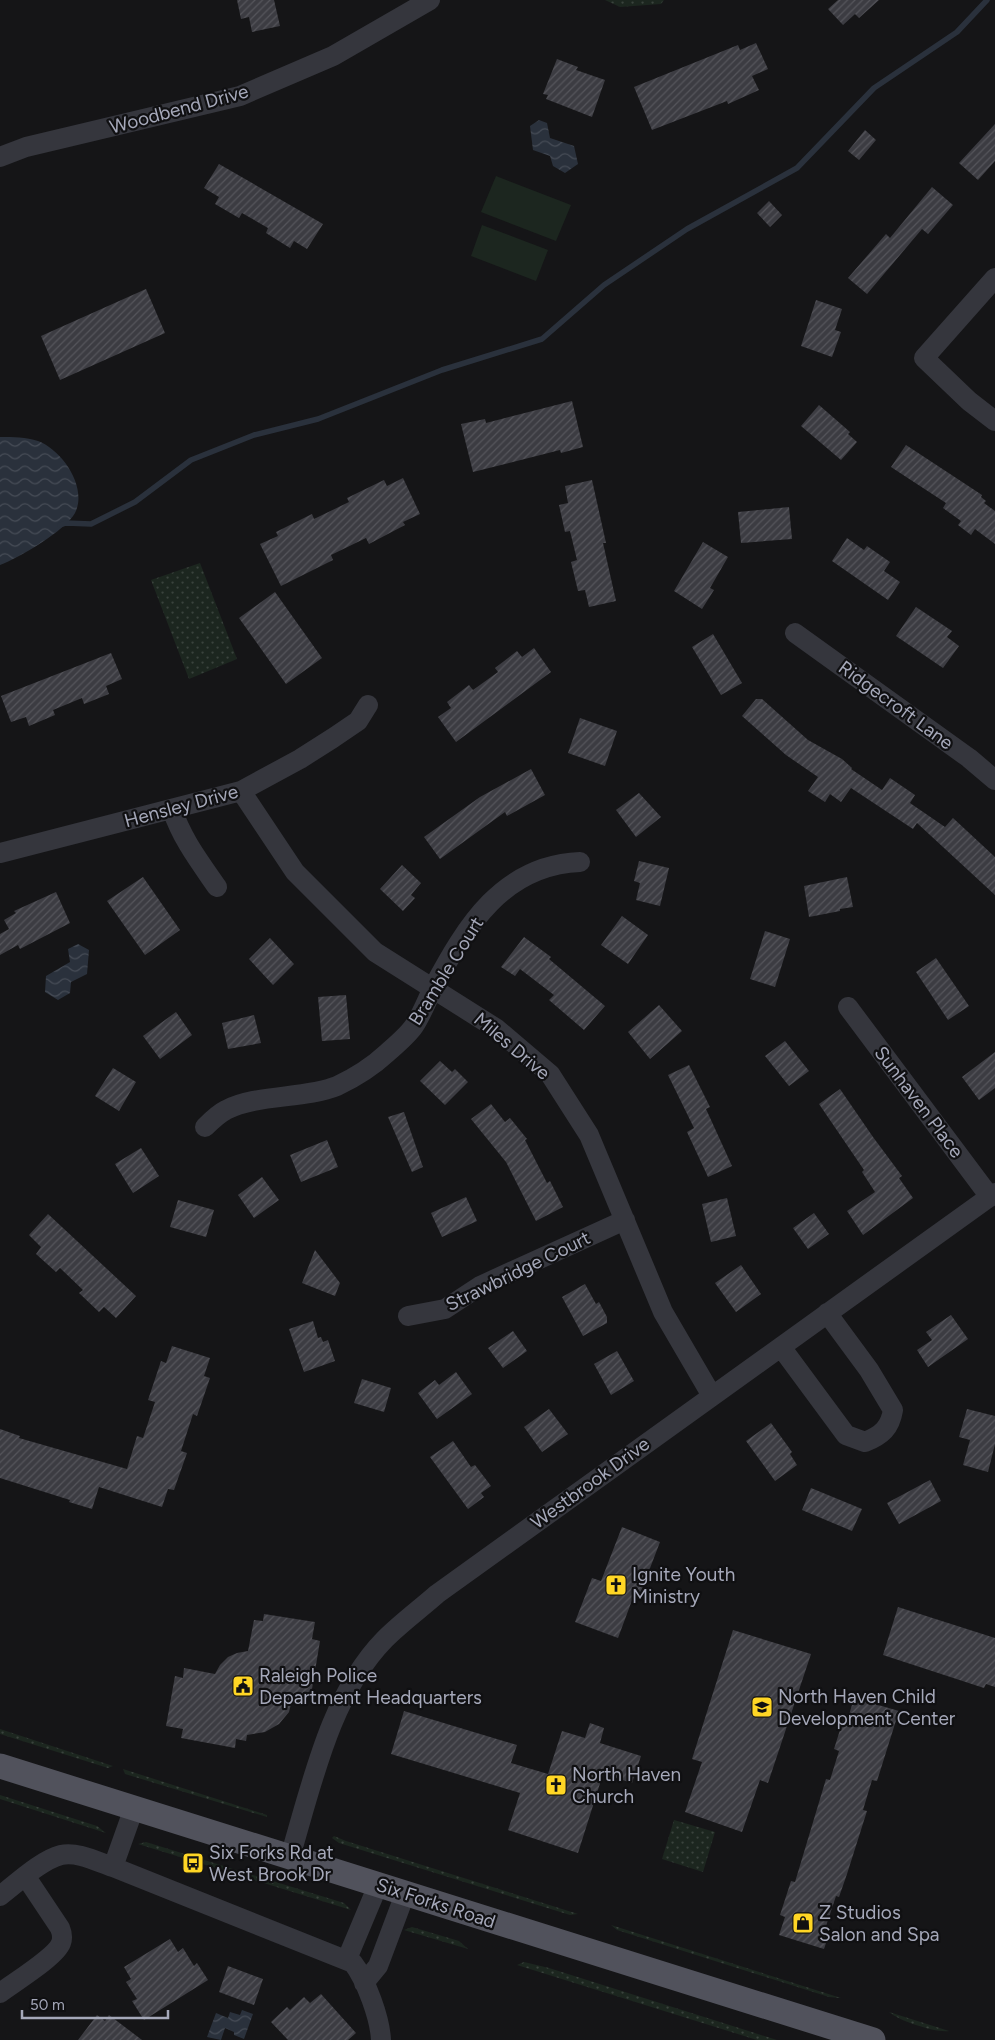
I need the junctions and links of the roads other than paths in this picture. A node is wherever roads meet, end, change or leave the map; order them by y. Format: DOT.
graph roads {
  1 [pos="430,0"];
  2 [pos="0,157"];
  3 [pos="995,278"];
  4 [pos="995,421"];
  5 [pos="795,632"];
  6 [pos="368,705"];
  7 [pos="995,780"];
  8 [pos="241,791"];
  9 [pos="172,809"];
  10 [pos="0,853"];
  11 [pos="580,862"];
  12 [pos="217,886"];
  13 [pos="434,987"];
  14 [pos="848,1007"];
  15 [pos="205,1127"];
  16 [pos="992,1195"];
  17 [pos="625,1220"];
  18 [pos="828,1313"];
  19 [pos="408,1316"];
  20 [pos="781,1346"];
  21 [pos="712,1396"];
  22 [pos="0,1766"];
  23 [pos="134,1808"];
  24 [pos="290,1857"];
  25 [pos="113,1867"];
  26 [pos="26,1877"];
  27 [pos="378,1885"];
  28 [pos="405,1894"];
  29 [pos="0,1896"];
  30 [pos="347,1959"];
  31 [pos="364,1983"];
  32 [pos="0,1993"];
  33 [pos="381,2040"];
  34 [pos="873,2040"];
  1 -- 2 [label="street, Woodbend Drive"];
  3 -- 4 [label="street"];
  5 -- 7 [label="street, Ridgecroft Lane"];
  6 -- 8 [label="street, Hensley Drive"];
  8 -- 9 [label="street, Hensley Drive"];
  8 -- 13 [label="street, Miles Drive"];
  9 -- 10 [label="street, Hensley Drive"];
  9 -- 12 [label="street"];
  11 -- 13 [label="street, Bramble Court"];
  13 -- 15 [label="street, Bramble Court"];
  13 -- 17 [label="street, Miles Drive"];
  14 -- 16 [label="street, Sunhaven Place"];
  16 -- 18 [label="street, Westbrook Drive"];
  17 -- 19 [label="street, Strawbridge Court"];
  17 -- 21 [label="street, Miles Drive"];
  18 -- 20 [label="street, Westbrook Drive"];
  18 -- 20 [label="street"];
  20 -- 21 [label="street, Westbrook Drive"];
  21 -- 24 [label="street, Westbrook Drive"];
  22 -- 23 [label="main road, Six Forks Road"];
  23 -- 24 [label="main road, Six Forks Road"];
  23 -- 25 [label="street"];
  24 -- 27 [label="main road, Six Forks Road"];
  25 -- 26 [label="street"];
  25 -- 30 [label="street"];
  26 -- 29 [label="street"];
  26 -- 32 [label="street"];
  27 -- 28 [label="main road, Six Forks Road"];
  27 -- 30 [label="street"];
  28 -- 31 [label="street"];
  28 -- 34 [label="main road, Six Forks Road"];
  30 -- 31 [label="street"];
  31 -- 33 [label="street"];
}
